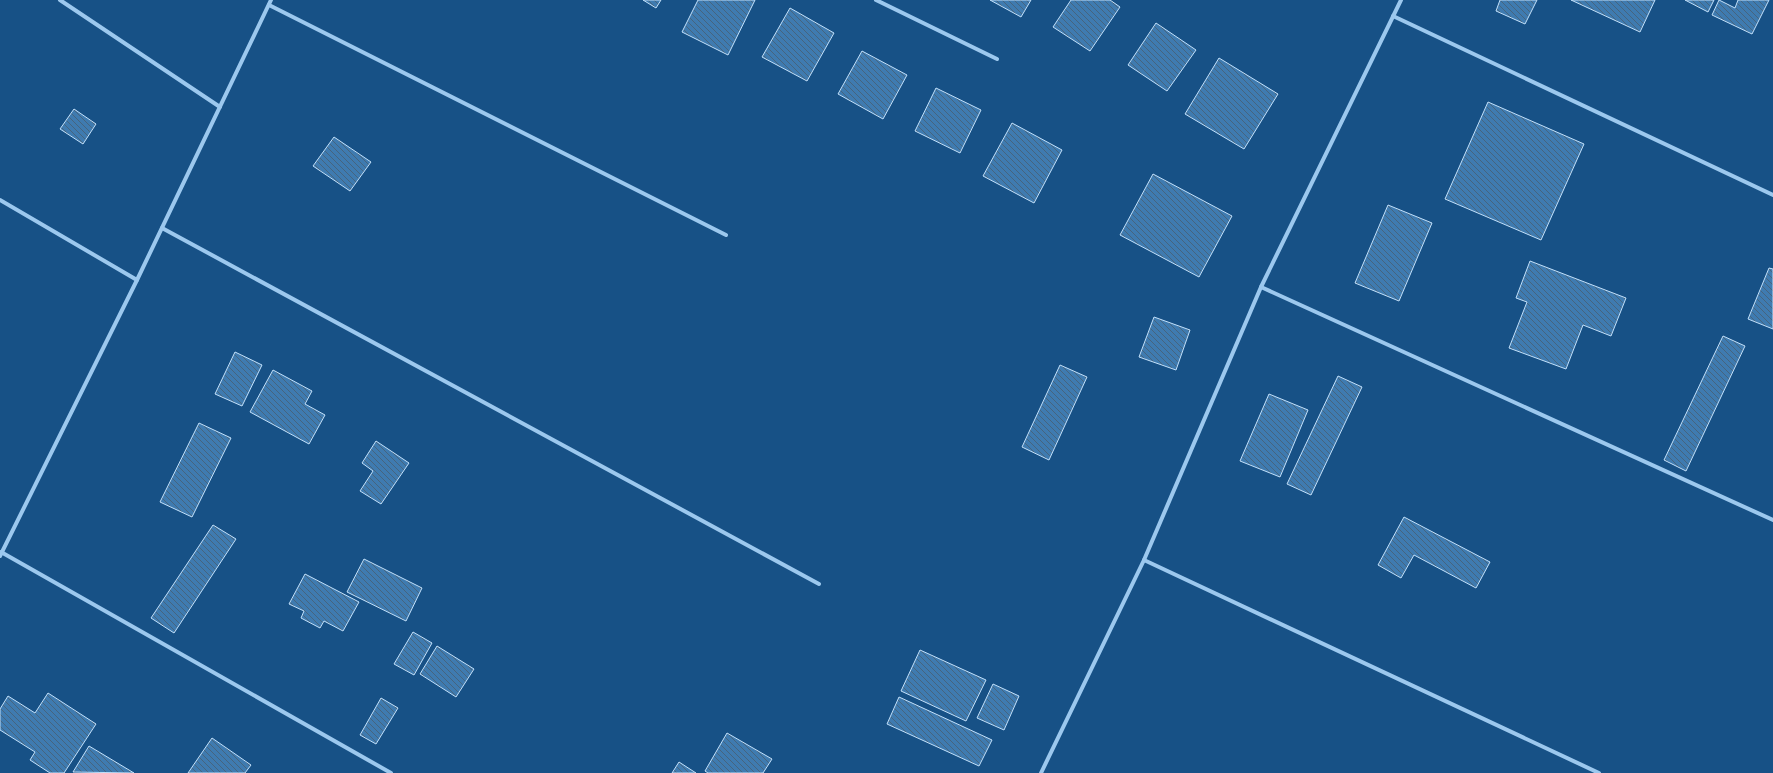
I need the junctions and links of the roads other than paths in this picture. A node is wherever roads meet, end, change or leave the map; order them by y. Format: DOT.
graph roads {
  1 [pos="60,0"];
  2 [pos="876,0"];
  3 [pos="1401,0"];
  4 [pos="270,2"];
  5 [pos="1394,16"];
  6 [pos="997,59"];
  7 [pos="220,107"];
  8 [pos="1773,195"];
  9 [pos="0,200"];
  10 [pos="162,228"];
  11 [pos="726,235"];
  12 [pos="137,280"];
  13 [pos="1261,287"];
  14 [pos="1773,520"];
  15 [pos="1,554"];
  16 [pos="1144,560"];
  17 [pos="819,584"];
  18 [pos="391,773"];
  19 [pos="1041,773"];
  20 [pos="1599,773"];
  1 -- 7 [label="street"];
  2 -- 6 [label="street"];
  3 -- 5 [label="street"];
  4 -- 7 [label="street"];
  4 -- 11 [label="street"];
  5 -- 8 [label="street"];
  5 -- 13 [label="street"];
  7 -- 10 [label="street"];
  9 -- 12 [label="street"];
  10 -- 12 [label="street"];
  10 -- 17 [label="street"];
  12 -- 15 [label="street"];
  13 -- 14 [label="street"];
  13 -- 16 [label="street"];
  15 -- 18 [label="street"];
  16 -- 19 [label="street"];
  16 -- 20 [label="street"];
}
